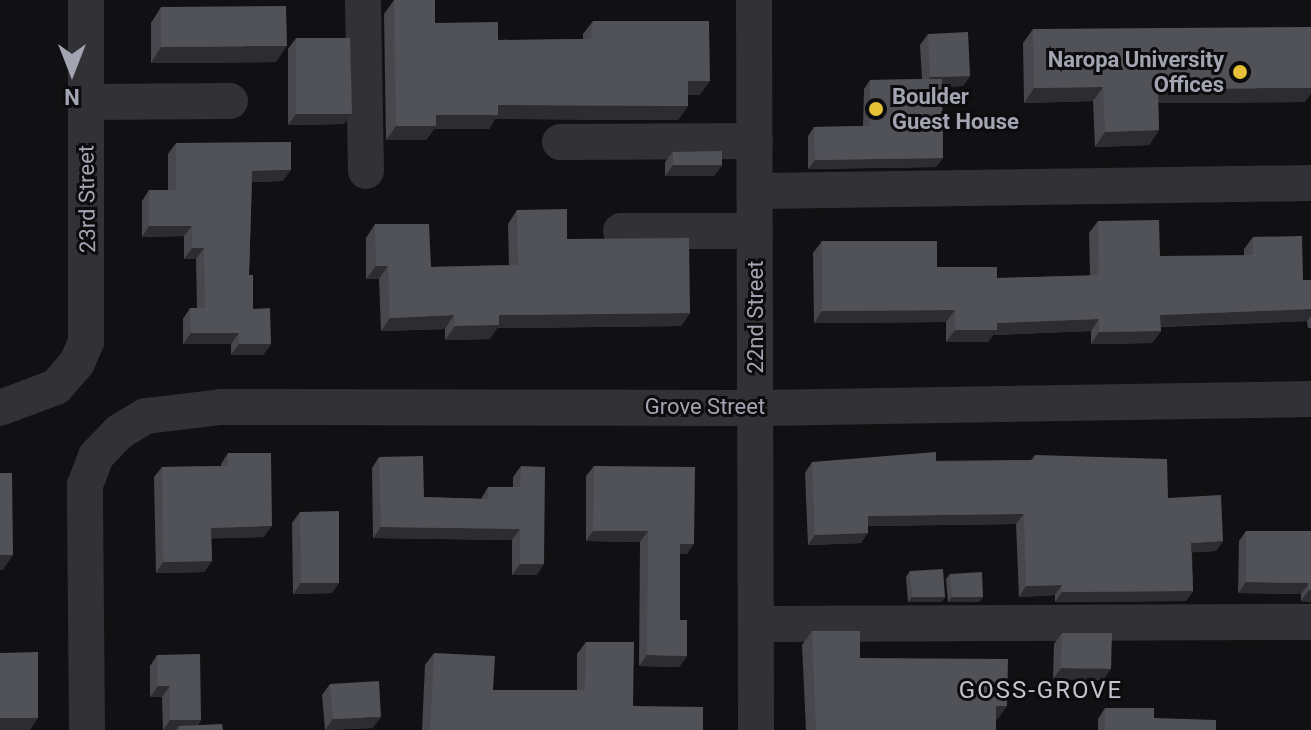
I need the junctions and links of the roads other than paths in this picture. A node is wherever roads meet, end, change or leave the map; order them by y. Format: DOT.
graph roads {
  1 [pos="86,0"];
  2 [pos="363,0"];
  3 [pos="754,0"];
  4 [pos="230,101"];
  5 [pos="86,102"];
  6 [pos="755,141"];
  7 [pos="560,142"];
  8 [pos="366,171"];
  9 [pos="1311,183"];
  10 [pos="755,191"];
  11 [pos="621,231"];
  12 [pos="755,231"];
  13 [pos="1311,399"];
  14 [pos="0,408"];
  15 [pos="757,408"];
  16 [pos="1311,622"];
  17 [pos="756,624"];
  18 [pos="87,730"];
  19 [pos="756,730"];
  1 -- 5 [label="street, 23rd Street"];
  2 -- 8 [label="street"];
  3 -- 6 [label="street, 22nd Street"];
  4 -- 5 [label="street"];
  5 -- 14 [label="street, 23rd Street"];
  6 -- 7 [label="street"];
  6 -- 10 [label="street, 22nd Street"];
  9 -- 10 [label="street"];
  10 -- 12 [label="street, 22nd Street"];
  11 -- 12 [label="street"];
  12 -- 15 [label="street, 22nd Street"];
  13 -- 15 [label="street, Grove Street"];
  15 -- 17 [label="street, 22nd Street"];
  15 -- 18 [label="street, Grove Street"];
  16 -- 17 [label="street"];
  17 -- 19 [label="street, 22nd Street"];
}
